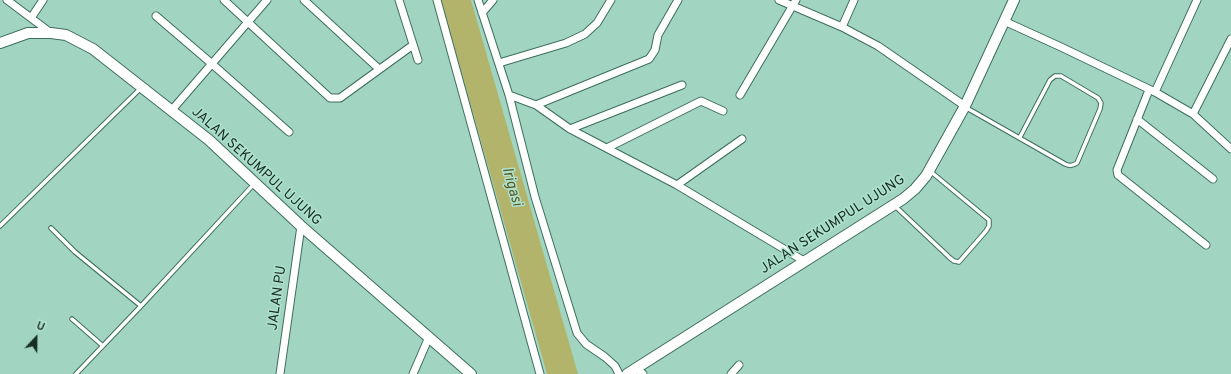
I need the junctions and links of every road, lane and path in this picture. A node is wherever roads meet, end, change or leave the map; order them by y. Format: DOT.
graph roads {
  1 [pos="7,0"];
  2 [pos="43,0"];
  3 [pos="224,0"];
  4 [pos="267,0"];
  5 [pos="304,0"];
  6 [pos="399,0"];
  7 [pos="437,0"];
  8 [pos="478,0"];
  9 [pos="493,0"];
  10 [pos="611,0"];
  11 [pos="678,0"];
  12 [pos="780,0"];
  13 [pos="854,0"];
  14 [pos="1014,0"];
  15 [pos="1197,0"];
  16 [pos="795,3"];
  17 [pos="482,13"];
  18 [pos="156,16"];
  19 [pos="31,18"];
  20 [pos="1004,21"];
  21 [pos="248,22"];
  22 [pos="842,27"];
  23 [pos="51,33"];
  24 [pos="1231,39"];
  25 [pos="0,43"];
  26 [pos="413,45"];
  27 [pos="418,60"];
  28 [pos="498,62"];
  29 [pos="211,63"];
  30 [pos="379,69"];
  31 [pos="682,86"];
  32 [pos="142,87"];
  33 [pos="1152,91"];
  34 [pos="509,95"];
  35 [pos="740,95"];
  36 [pos="536,105"];
  37 [pos="965,106"];
  38 [pos="171,111"];
  39 [pos="723,111"];
  40 [pos="1192,114"];
  41 [pos="1137,119"];
  42 [pos="570,129"];
  43 [pos="289,132"];
  44 [pos="1020,137"];
  45 [pos="742,139"];
  46 [pos="607,148"];
  47 [pos="1231,149"];
  48 [pos="929,170"];
  49 [pos="1212,179"];
  50 [pos="255,183"];
  51 [pos="677,185"];
  52 [pos="893,204"];
  53 [pos="0,226"];
  54 [pos="301,226"];
  55 [pos="50,228"];
  56 [pos="1206,244"];
  57 [pos="804,261"];
  58 [pos="141,306"];
  59 [pos="72,320"];
  60 [pos="429,337"];
  61 [pos="103,346"];
  62 [pos="739,365"];
  63 [pos="639,371"];
  64 [pos="76,374"];
  65 [pos="280,374"];
  66 [pos="413,374"];
  67 [pos="471,374"];
  68 [pos="540,374"];
  69 [pos="619,374"];
  70 [pos="627,374"];
  71 [pos="731,374"];
  1 -- 19 [label="street"];
  2 -- 19 [label="street"];
  3 -- 21 [label="street"];
  4 -- 21 [label="street"];
  5 -- 30 [label="street"];
  6 -- 26 [label="street"];
  7 -- 68 [label="street"];
  8 -- 17 [label="street"];
  9 -- 17 [label="street"];
  10 -- 28 [label="street"];
  11 -- 36 [label="street"];
  12 -- 16 [label="street"];
  13 -- 22 [label="street"];
  14 -- 20 [label="main road, JALAN SEKUMPUL UJUNG"];
  15 -- 33 [label="street"];
  16 -- 22 [label="street"];
  16 -- 35 [label="street"];
  17 -- 28 [label="street"];
  18 -- 29 [label="street"];
  19 -- 23 [label="street"];
  20 -- 33 [label="street"];
  20 -- 37 [label="main road, JALAN SEKUMPUL UJUNG"];
  21 -- 29 [label="street"];
  21 -- 30 [label="street"];
  22 -- 37 [label="street"];
  23 -- 25 [label="main road, JALAN SEKUMPUL UJUNG"];
  23 -- 32 [label="main road, JALAN SEKUMPUL UJUNG"];
  24 -- 40 [label="street"];
  26 -- 27 [label="street"];
  26 -- 30 [label="street"];
  28 -- 34 [label="street"];
  29 -- 38 [label="street"];
  29 -- 43 [label="street"];
  31 -- 42 [label="street"];
  32 -- 38 [label="main road, JALAN SEKUMPUL UJUNG"];
  32 -- 53 [label="lane"];
  33 -- 40 [label="street"];
  33 -- 41 [label="street"];
  34 -- 36 [label="street"];
  34 -- 69 [label="street"];
  36 -- 42 [label="street"];
  37 -- 44 [label="lane"];
  37 -- 48 [label="main road, JALAN SEKUMPUL UJUNG"];
  38 -- 50 [label="main road, JALAN SEKUMPUL UJUNG"];
  39 -- 46 [label="street"];
  40 -- 47 [label="street"];
  41 -- 49 [label="street"];
  41 -- 56 [label="street"];
  42 -- 46 [label="street"];
  44 -- 44 [label="lane"];
  45 -- 51 [label="street"];
  46 -- 51 [label="street"];
  48 -- 52 [label="main road, JALAN SEKUMPUL UJUNG"];
  48 -- 52 [label="lane"];
  50 -- 54 [label="main road, JALAN SEKUMPUL UJUNG"];
  50 -- 58 [label="lane"];
  51 -- 57 [label="street"];
  52 -- 57 [label="main road, JALAN SEKUMPUL UJUNG"];
  54 -- 60 [label="main road, JALAN SEKUMPUL UJUNG"];
  54 -- 65 [label="street, JALAN PU"];
  55 -- 58 [label="lane"];
  57 -- 63 [label="main road, JALAN SEKUMPUL UJUNG"];
  58 -- 61 [label="lane"];
  59 -- 61 [label="lane"];
  60 -- 66 [label="street"];
  60 -- 67 [label="main road, JALAN SEKUMPUL UJUNG"];
  61 -- 64 [label="lane"];
  62 -- 71 [label="street"];
  63 -- 70 [label="main road, JALAN SEKUMPUL UJUNG"];
}
